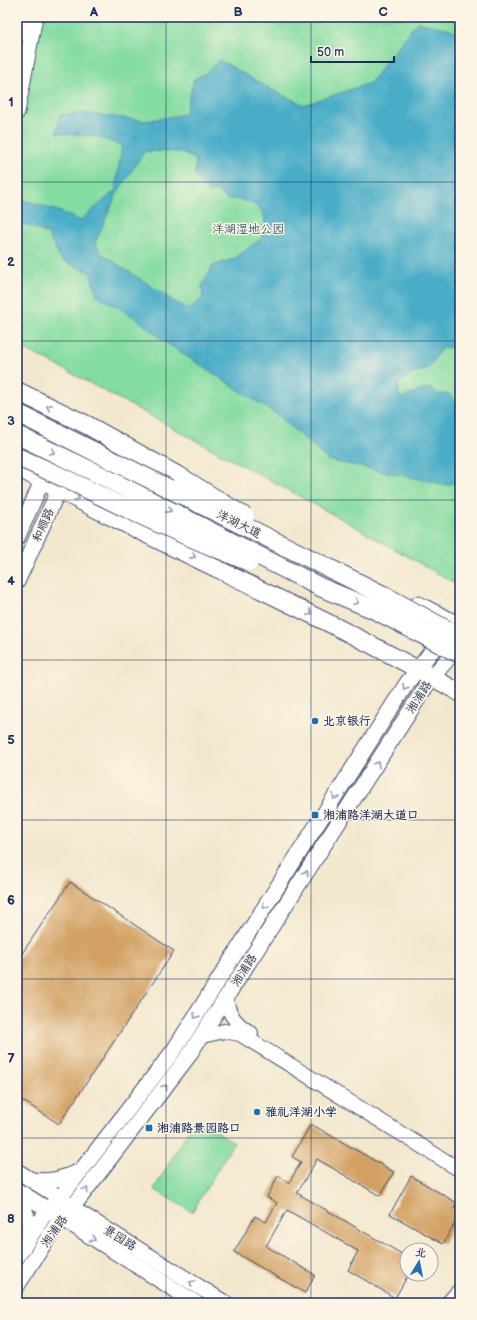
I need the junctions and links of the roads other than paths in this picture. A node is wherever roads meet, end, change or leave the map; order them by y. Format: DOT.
graph roads {
  1 [pos="21,17"];
  2 [pos="35,17"];
  3 [pos="17,36"];
  4 [pos="17,112"];
  5 [pos="17,391"];
  6 [pos="17,405"];
  7 [pos="17,414"];
  8 [pos="17,436"];
  9 [pos="17,457"];
  10 [pos="17,467"];
  11 [pos="42,481"];
  12 [pos="59,489"];
  13 [pos="17,538"];
  14 [pos="339,572"];
  15 [pos="17,582"];
  16 [pos="320,587"];
  17 [pos="459,626"];
  18 [pos="460,645"];
  19 [pos="460,654"];
  20 [pos="417,669"];
  21 [pos="432,677"];
  22 [pos="460,693"];
  23 [pos="226,998"];
  24 [pos="202,1036"];
  25 [pos="460,1164"];
  26 [pos="460,1170"];
  27 [pos="17,1171"];
  28 [pos="80,1171"];
  29 [pos="31,1180"];
  30 [pos="17,1190"];
  31 [pos="17,1195"];
  32 [pos="60,1198"];
  33 [pos="72,1208"];
  34 [pos="48,1209"];
  35 [pos="60,1219"];
  36 [pos="26,1244"];
  37 [pos="17,1257"];
  38 [pos="17,1286"];
  39 [pos="460,1292"];
  40 [pos="196,1303"];
  41 [pos="225,1303"];
  42 [pos="450,1303"];
  1 -- 3 [label="main road"];
  2 -- 4 [label="main road"];
  14 -- 5 [label="highway, one-way, bridge"];
  6 -- 17 [label="main road"];
  7 -- 14 [label="highway, 洋湖大道, bridge"];
  8 -- 16 [label="highway, 洋湖大道, one-way, bridge"];
  9 -- 16 [label="highway, bridge"];
  10 -- 11 [label="main road"];
  11 -- 12 [label="main road"];
  11 -- 13 [label="main road, 和顺路"];
  12 -- 15 [label="main road, 和顺路"];
  12 -- 20 [label="main road, one-way"];
  14 -- 17 [label="highway, 洋湖大道, bridge"];
  16 -- 19 [label="highway, 洋湖大道, one-way, bridge"];
  17 -- 20 [label="main road, 湘浦路"];
  18 -- 21 [label="main road, 湘浦路"];
  20 -- 21 [label="main road"];
  20 -- 28 [label="main road, 湘浦路, one-way"];
  21 -- 22 [label="main road"];
  23 -- 21 [label="main road, 湘浦路, one-way"];
  23 -- 24 [label="main road, 湘浦路"];
  23 -- 25 [label="street"];
  24 -- 26 [label="street"];
  33 -- 24 [label="main road, 湘浦路, one-way"];
  27 -- 29 [label="main road, 景园路"];
  28 -- 29 [label="main road"];
  28 -- 32 [label="main road, 湘浦路"];
  29 -- 32 [label="main road, 景园路"];
  30 -- 34 [label="main road, 景园路"];
  31 -- 36 [label="main road"];
  32 -- 33 [label="main road, 景园路"];
  32 -- 34 [label="main road, 湘浦路"];
  33 -- 35 [label="main road, 湘浦路"];
  41 -- 33 [label="main road, 景园路, one-way"];
  34 -- 35 [label="main road, 景园路"];
  34 -- 36 [label="main road, 湘浦路"];
  35 -- 38 [label="main road, 湘浦路"];
  35 -- 40 [label="main road, 景园路, one-way"];
  36 -- 37 [label="main road, 湘浦路"];
  39 -- 42 [label="main road"];
}
